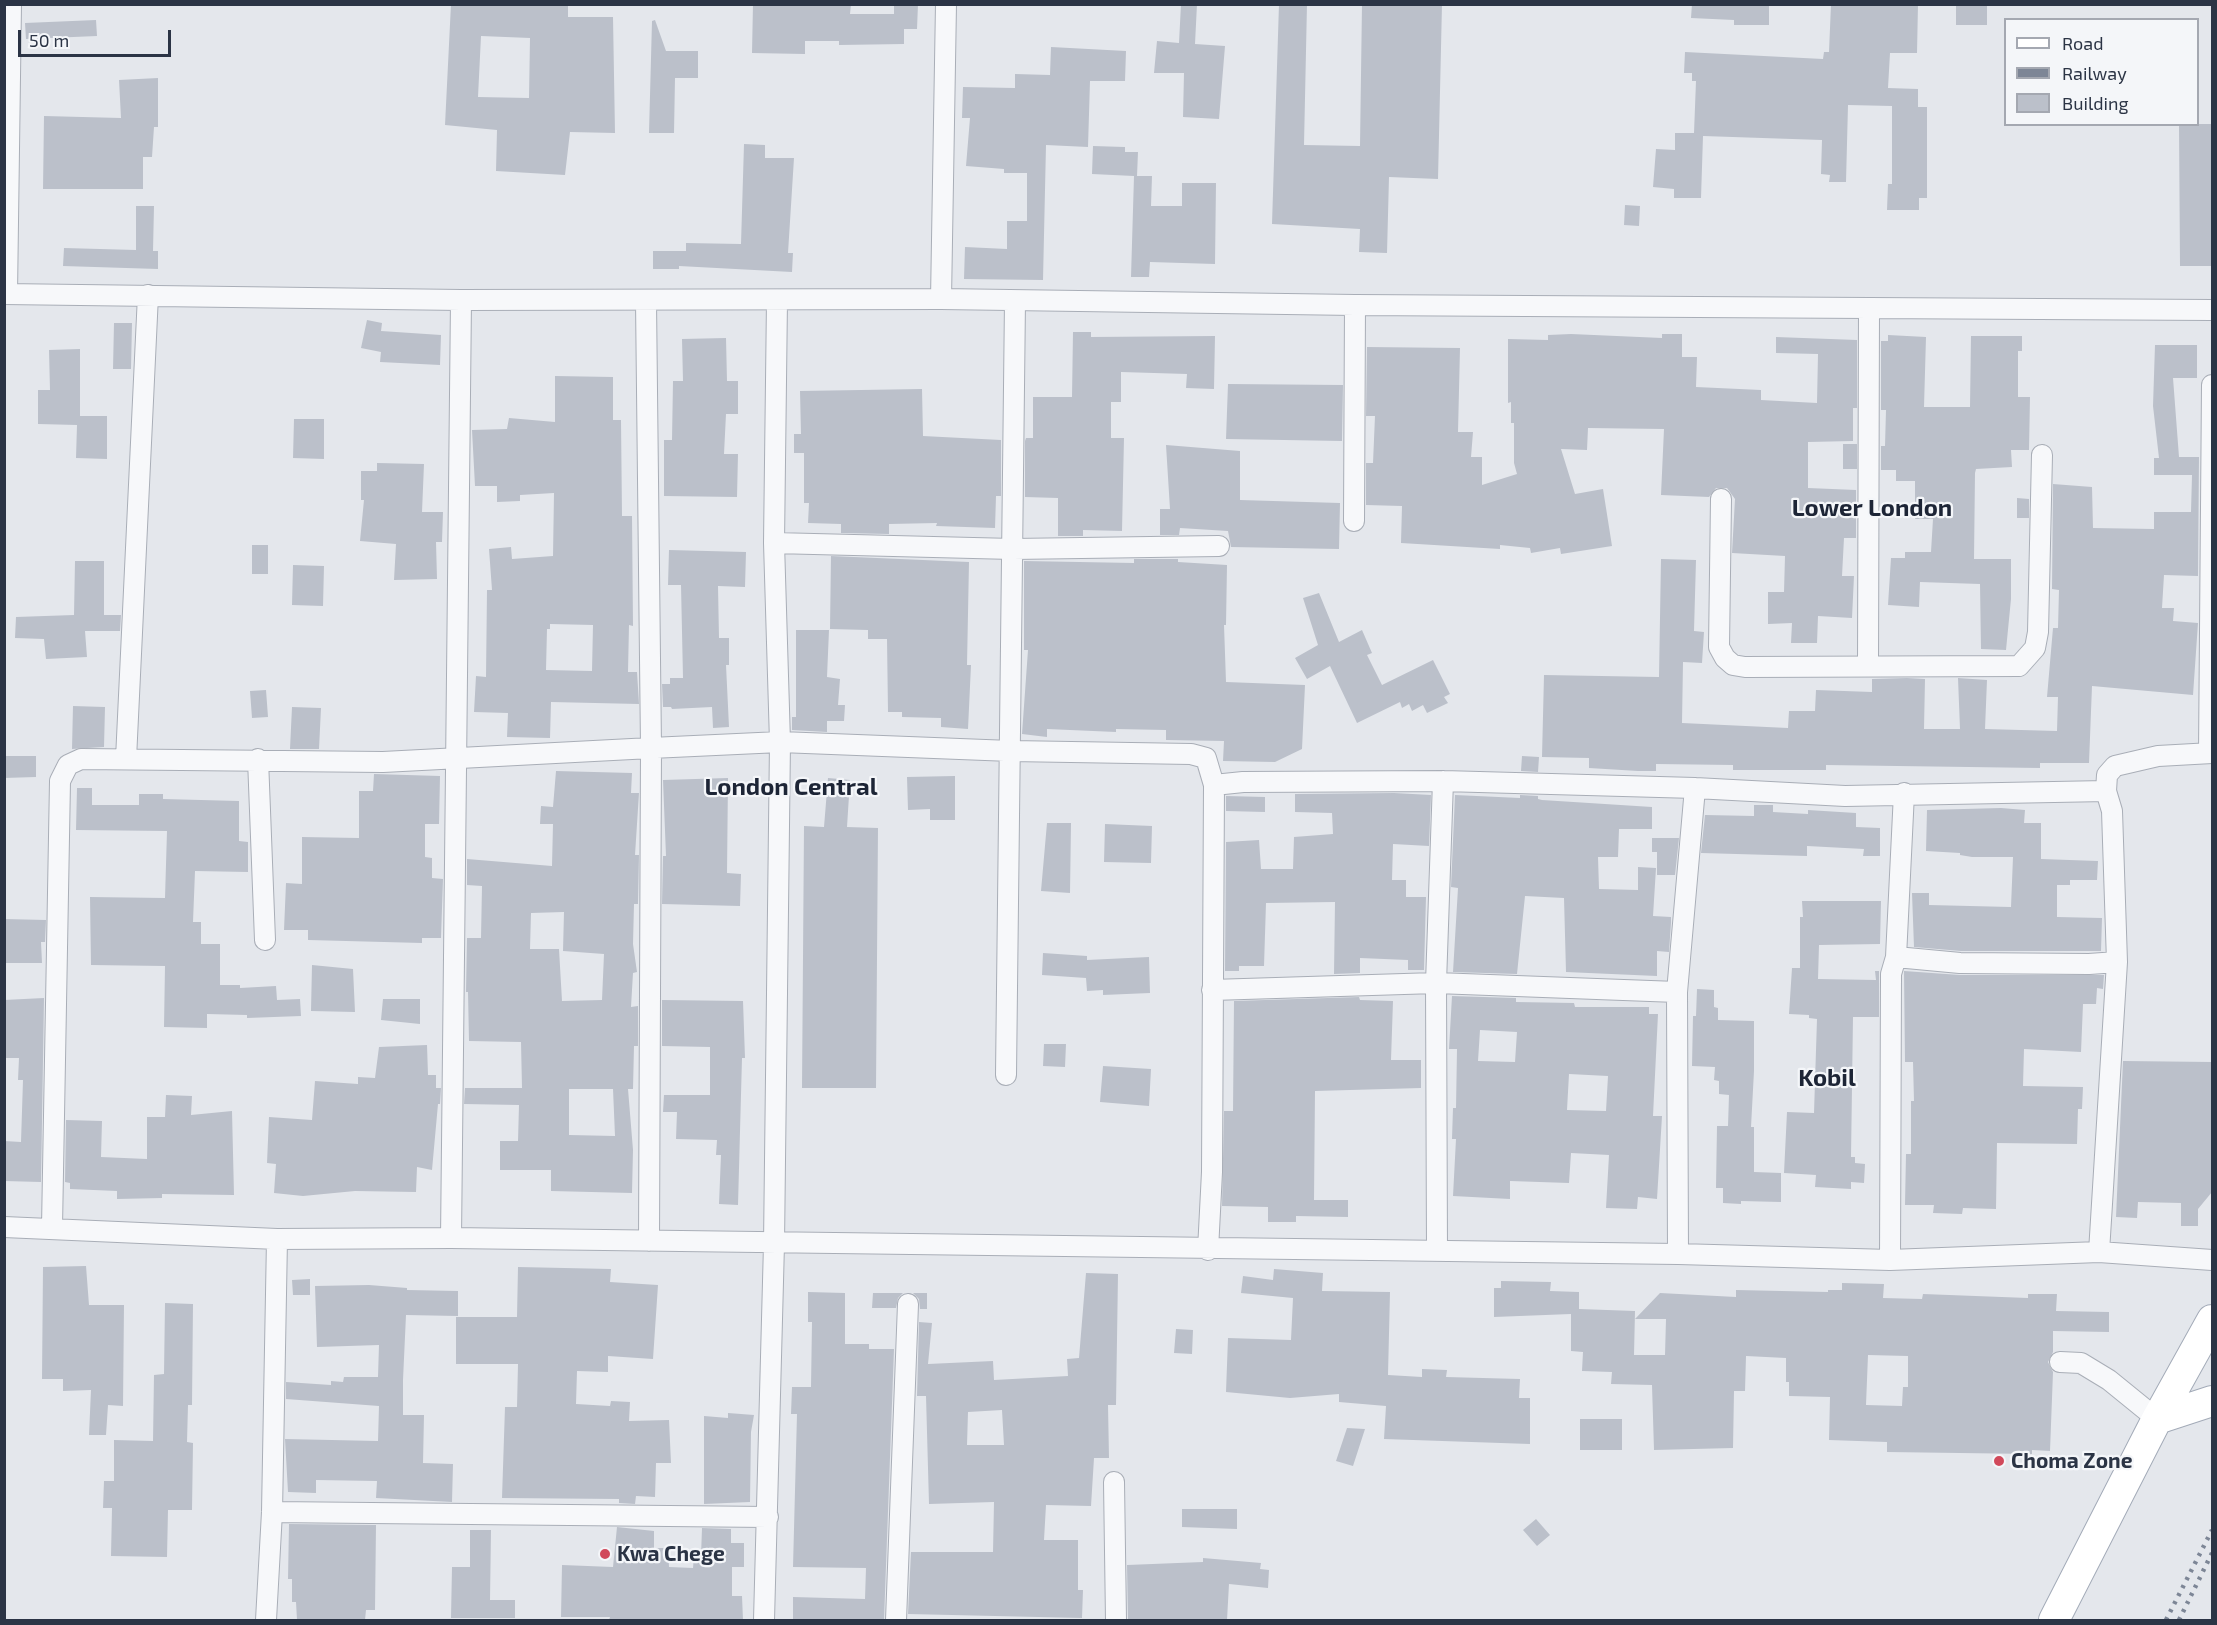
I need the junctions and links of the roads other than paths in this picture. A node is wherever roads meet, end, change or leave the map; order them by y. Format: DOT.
graph roads {
  1 [pos="11,4"];
  2 [pos="946,4"];
  3 [pos="6,294"];
  4 [pos="148,295"];
  5 [pos="941,298"];
  6 [pos="461,300"];
  7 [pos="777,300"];
  8 [pos="646,301"];
  9 [pos="1015,301"];
  10 [pos="1355,305"];
  11 [pos="1869,308"];
  12 [pos="2212,310"];
  13 [pos="2212,385"];
  14 [pos="2042,455"];
  15 [pos="1722,500"];
  16 [pos="1354,521"];
  17 [pos="774,543"];
  18 [pos="1220,546"];
  19 [pos="1013,549"];
  20 [pos="1868,666"];
  21 [pos="780,742"];
  22 [pos="651,748"];
  23 [pos="1011,751"];
  24 [pos="2211,753"];
  25 [pos="458,757"];
  26 [pos="126,759"];
  27 [pos="258,759"];
  28 [pos="1443,781"];
  29 [pos="1214,785"];
  30 [pos="1695,788"];
  31 [pos="2106,791"];
  32 [pos="1904,794"];
  33 [pos="265,940"];
  34 [pos="1896,957"];
  35 [pos="2117,962"];
  36 [pos="1436,983"];
  37 [pos="1212,990"];
  38 [pos="1677,992"];
  39 [pos="1006,1075"];
  40 [pos="4,1227"];
  41 [pos="52,1227"];
  42 [pos="451,1238"];
  43 [pos="277,1239"];
  44 [pos="649,1241"];
  45 [pos="774,1244"];
  46 [pos="1208,1250"];
  47 [pos="1437,1251"];
  48 [pos="2099,1251"];
  49 [pos="1678,1254"];
  50 [pos="1890,1260"];
  51 [pos="2212,1260"];
  52 [pos="908,1304"];
  53 [pos="2212,1320"];
  54 [pos="2205,1351"];
  55 [pos="2060,1362"];
  56 [pos="2212,1401"];
  57 [pos="2157,1419"];
  58 [pos="1114,1482"];
  59 [pos="272,1512"];
  60 [pos="768,1517"];
  61 [pos="266,1620"];
  62 [pos="764,1620"];
  63 [pos="896,1620"];
  64 [pos="1116,1620"];
  65 [pos="2054,1620"];
  1 -- 3 [label="street"];
  2 -- 5 [label="street"];
  3 -- 4 [label="street"];
  4 -- 6 [label="street"];
  4 -- 26 [label="street"];
  5 -- 7 [label="street"];
  5 -- 9 [label="street"];
  6 -- 8 [label="street"];
  6 -- 25 [label="street"];
  7 -- 8 [label="street"];
  7 -- 17 [label="street"];
  8 -- 22 [label="street"];
  9 -- 10 [label="street"];
  9 -- 19 [label="street"];
  10 -- 11 [label="street"];
  10 -- 16 [label="street"];
  11 -- 12 [label="street"];
  11 -- 20 [label="street"];
  13 -- 24 [label="street"];
  14 -- 20 [label="street"];
  15 -- 20 [label="street"];
  17 -- 19 [label="street"];
  17 -- 21 [label="street"];
  18 -- 19 [label="street"];
  19 -- 23 [label="street"];
  21 -- 22 [label="street"];
  21 -- 23 [label="street"];
  21 -- 45 [label="street"];
  22 -- 25 [label="street"];
  22 -- 44 [label="street"];
  23 -- 29 [label="street"];
  23 -- 39 [label="street"];
  24 -- 31 [label="street"];
  25 -- 27 [label="street"];
  25 -- 42 [label="street"];
  26 -- 27 [label="street"];
  26 -- 41 [label="street"];
  27 -- 33 [label="street"];
  28 -- 29 [label="street"];
  28 -- 30 [label="street"];
  28 -- 36 [label="street"];
  29 -- 37 [label="street"];
  30 -- 32 [label="street"];
  30 -- 38 [label="street"];
  31 -- 32 [label="street"];
  31 -- 35 [label="street"];
  32 -- 34 [label="street"];
  34 -- 35 [label="street"];
  34 -- 50 [label="street"];
  35 -- 48 [label="street"];
  36 -- 37 [label="street"];
  36 -- 38 [label="street"];
  36 -- 47 [label="street"];
  37 -- 46 [label="street"];
  38 -- 49 [label="street"];
  40 -- 41 [label="street"];
  41 -- 43 [label="street"];
  42 -- 43 [label="street"];
  42 -- 44 [label="street"];
  43 -- 59 [label="street"];
  44 -- 45 [label="street"];
  45 -- 46 [label="street"];
  45 -- 60 [label="street"];
  46 -- 47 [label="street"];
  47 -- 49 [label="street"];
  48 -- 50 [label="street"];
  48 -- 51 [label="street"];
  49 -- 50 [label="street"];
  52 -- 63 [label="street"];
  53 -- 54 [label="main road"];
  54 -- 57 [label="main road"];
  55 -- 57 [label="street"];
  56 -- 57 [label="main road"];
  57 -- 65 [label="main road"];
  58 -- 64 [label="street"];
  59 -- 60 [label="street"];
  59 -- 61 [label="street"];
  60 -- 62 [label="street"];
}
